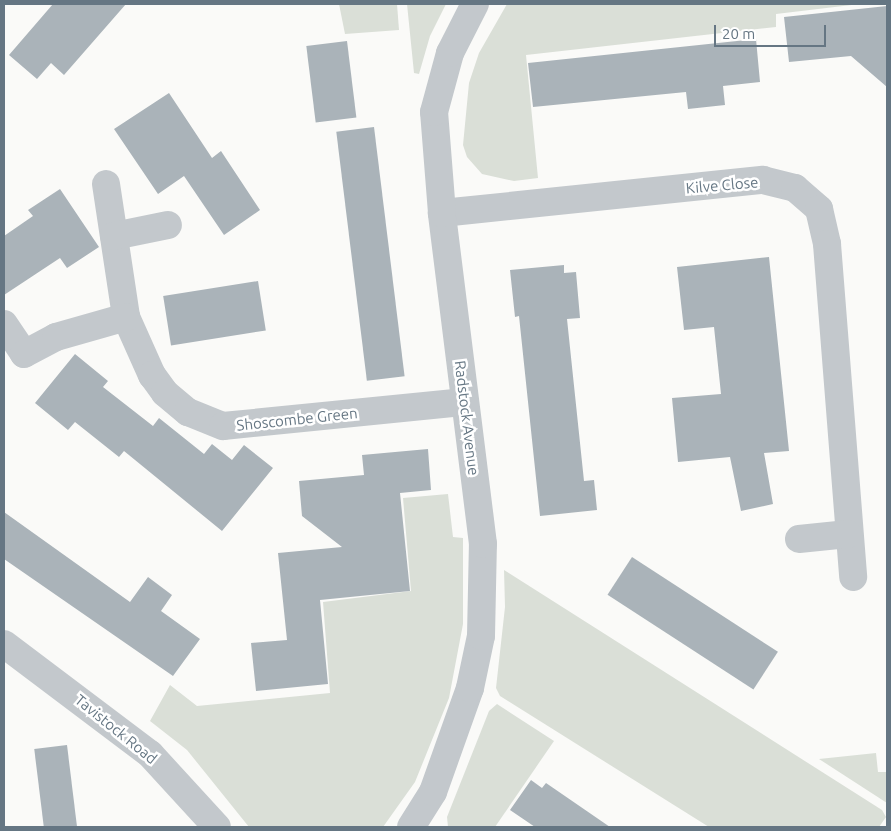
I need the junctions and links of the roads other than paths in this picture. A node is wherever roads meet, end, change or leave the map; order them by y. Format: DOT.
graph roads {
  1 [pos="475,4"];
  2 [pos="106,184"];
  3 [pos="442,213"];
  4 [pos="168,225"];
  5 [pos="114,236"];
  6 [pos="126,317"];
  7 [pos="4,324"];
  8 [pos="466,402"];
  9 [pos="848,534"];
  10 [pos="799,539"];
  11 [pos="853,577"];
  12 [pos="4,644"];
  13 [pos="217,827"];
  14 [pos="411,827"];
  1 -- 3 [label="street, Radstock Avenue"];
  2 -- 5 [label="street, Shoscombe Green"];
  3 -- 8 [label="street, Radstock Avenue"];
  3 -- 9 [label="street, Kilve Close"];
  4 -- 5 [label="street"];
  5 -- 6 [label="street, Shoscombe Green"];
  6 -- 7 [label="street"];
  6 -- 8 [label="street, Shoscombe Green"];
  8 -- 14 [label="street, Radstock Avenue"];
  9 -- 10 [label="street"];
  9 -- 11 [label="street, Kilve Close"];
  12 -- 13 [label="street, Tavistock Road"];
}
